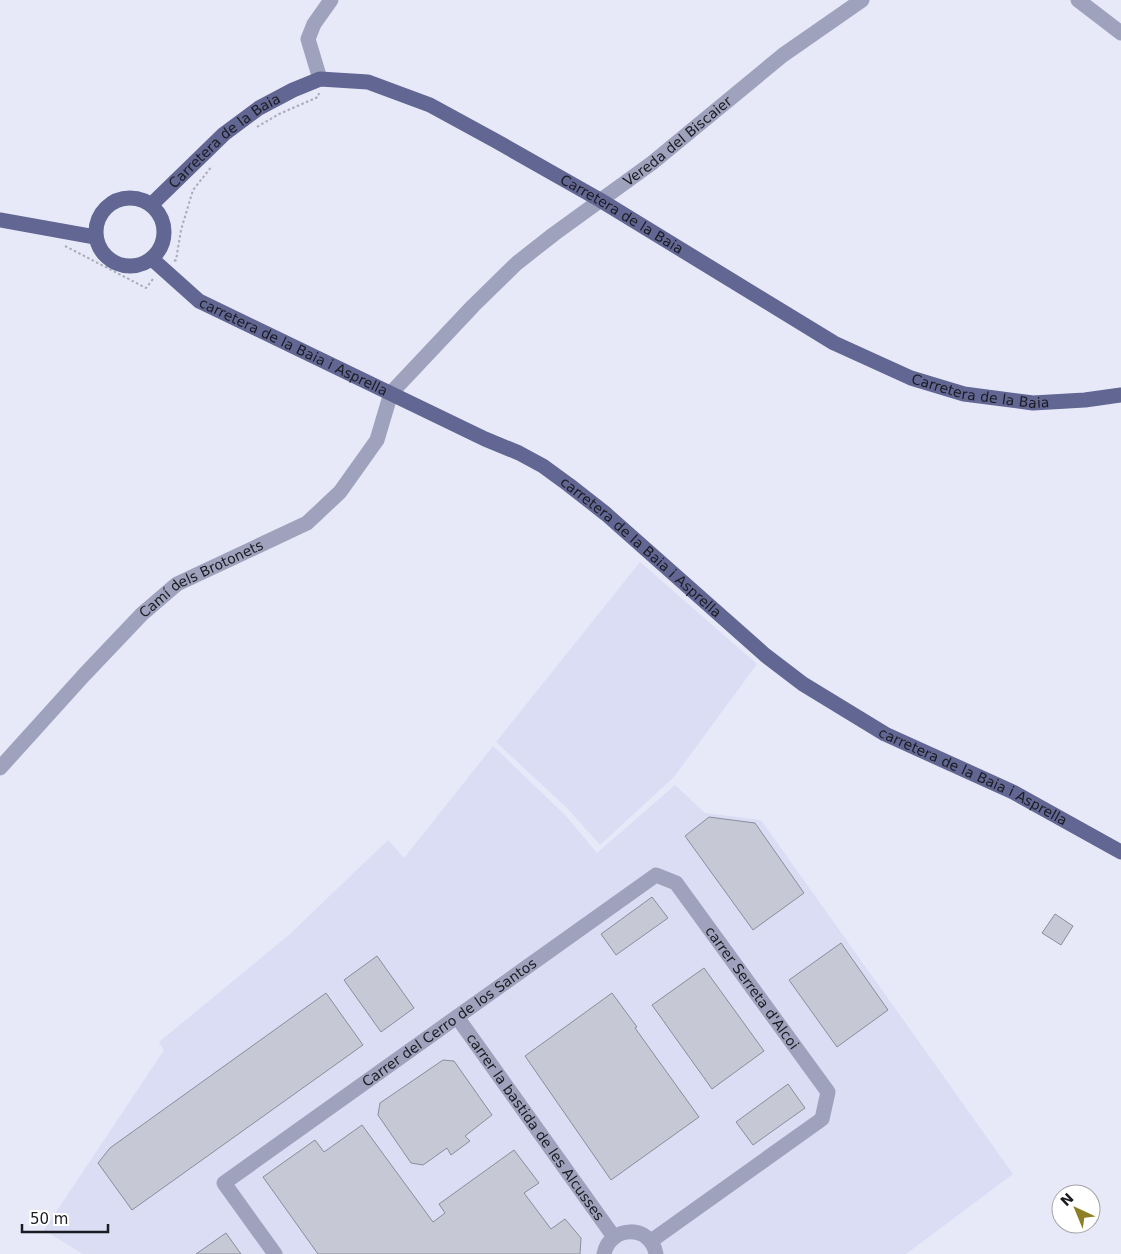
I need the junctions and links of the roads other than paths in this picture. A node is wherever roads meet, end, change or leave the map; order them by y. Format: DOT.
graph roads {
  1 [pos="331,0"];
  2 [pos="862,0"];
  3 [pos="1078,0"];
  4 [pos="1121,33"];
  5 [pos="320,78"];
  6 [pos="600,200"];
  7 [pos="151,205"];
  8 [pos="0,220"];
  9 [pos="95,236"];
  10 [pos="152,259"];
  11 [pos="391,392"];
  12 [pos="1121,395"];
  13 [pos="0,768"];
  14 [pos="1121,852"];
  15 [pos="676,883"];
  16 [pos="456,1018"];
  17 [pos="614,1237"];
  18 [pos="654,1248"];
  19 [pos="275,1254"];
  20 [pos="604,1254"];
  1 -- 5 [label="street"];
  2 -- 6 [label="street, Vereda del Biscaier"];
  3 -- 4 [label="street"];
  5 -- 6 [label="main road, Carretera de la Baia"];
  5 -- 7 [label="main road, Carretera de la Baia"];
  6 -- 11 [label="street, Vereda del Biscaier"];
  6 -- 12 [label="main road, Carretera de la Baia"];
  7 -- 9 [label="main road"];
  7 -- 10 [label="main road"];
  8 -- 9 [label="main road"];
  9 -- 10 [label="main road"];
  10 -- 11 [label="main road, carretera de la Baia i Asprella"];
  11 -- 13 [label="street, Camí dels Brotonets"];
  11 -- 14 [label="main road, carretera de la Baia i Asprella"];
  15 -- 16 [label="street, Carrer del Cerro de los Santos"];
  15 -- 18 [label="street, carrer Serreta d'Alcoi"];
  16 -- 17 [label="street, carrer la bastida de les Alcusses"];
  16 -- 19 [label="street, Carrer del Cerro de los Santos"];
  17 -- 18 [label="street"];
  17 -- 20 [label="street"];
}
